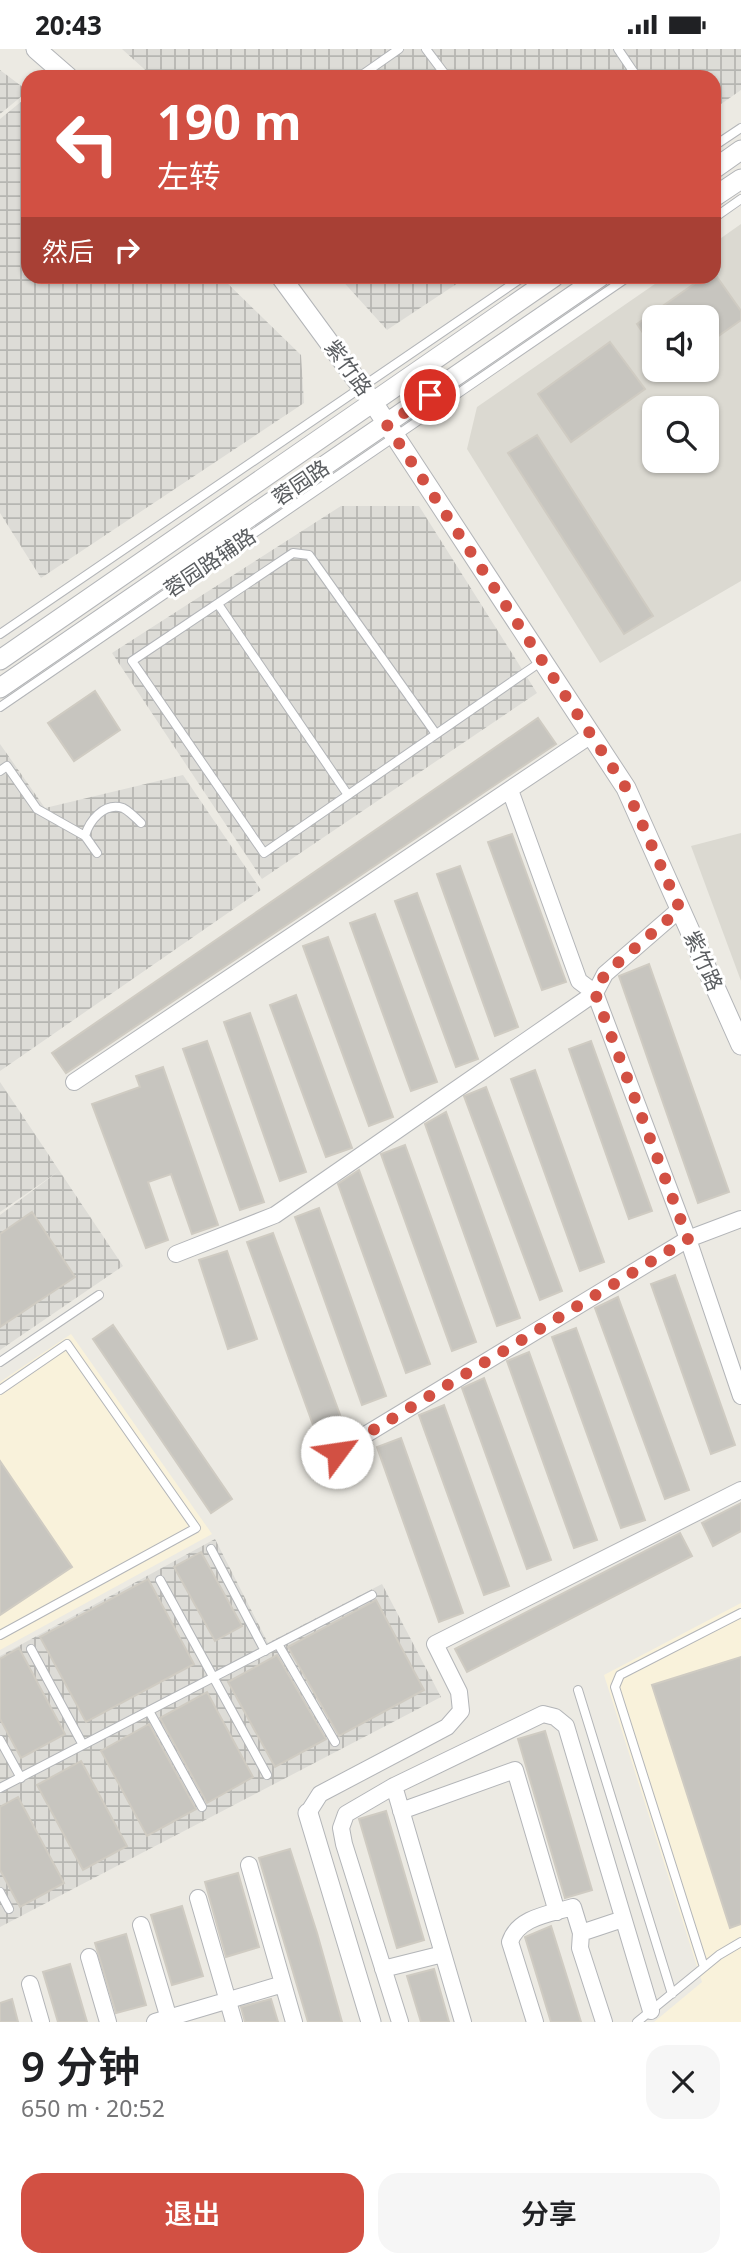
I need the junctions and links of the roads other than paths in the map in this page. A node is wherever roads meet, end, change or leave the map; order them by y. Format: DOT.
graph roads {
  1 [pos="36,49"];
  2 [pos="399,49"];
  3 [pos="426,49"];
  4 [pos="618,49"];
  5 [pos="60,70"];
  6 [pos="369,70"];
  7 [pos="442,70"];
  8 [pos="632,70"];
  9 [pos="741,128"];
  10 [pos="721,141"];
  11 [pos="741,151"];
  12 [pos="721,164"];
  13 [pos="741,179"];
  14 [pos="721,192"];
  15 [pos="741,199"];
  16 [pos="721,213"];
  17 [pos="286,284"];
  18 [pos="514,284"];
  19 [pos="543,284"];
  20 [pos="590,284"];
  21 [pos="617,284"];
  22 [pos="367,394"];
  23 [pos="391,431"];
  24 [pos="218,604"];
  25 [pos="0,633"];
  26 [pos="0,660"];
  27 [pos="542,661"];
  28 [pos="0,688"];
  29 [pos="0,708"];
  30 [pos="436,734"];
  31 [pos="591,735"];
  32 [pos="0,771"];
  33 [pos="510,789"];
  34 [pos="348,795"];
  35 [pos="141,823"];
  36 [pos="85,836"];
  37 [pos="97,853"];
  38 [pos="680,909"];
  39 [pos="595,993"];
  40 [pos="741,1045"];
  41 [pos="74,1082"];
  42 [pos="741,1219"];
  43 [pos="688,1239"];
  44 [pos="176,1254"];
  45 [pos="99,1296"];
  46 [pos="0,1362"];
  47 [pos="0,1390"];
  48 [pos="741,1396"];
  49 [pos="337,1452"];
  50 [pos="741,1490"];
  51 [pos="211,1549"];
  52 [pos="160,1580"];
  53 [pos="372,1595"];
  54 [pos="741,1613"];
  55 [pos="0,1635"];
  56 [pos="278,1644"];
  57 [pos="31,1649"];
  58 [pos="265,1651"];
  59 [pos="214,1677"];
  60 [pos="578,1690"];
  61 [pos="149,1711"];
  62 [pos="0,1740"];
  63 [pos="335,1742"];
  64 [pos="83,1745"];
  65 [pos="267,1775"];
  66 [pos="21,1778"];
  67 [pos="394,1786"];
  68 [pos="0,1789"];
  69 [pos="202,1807"];
  70 [pos="401,1811"];
  71 [pos="307,1813"];
  72 [pos="249,1865"];
  73 [pos="0,1892"];
  74 [pos="198,1898"];
  75 [pos="9,1909"];
  76 [pos="557,1912"];
  77 [pos="623,1919"];
  78 [pos="141,1925"];
  79 [pos="581,1933"];
  80 [pos="741,1942"];
  81 [pos="443,1954"];
  82 [pos="89,1957"];
  83 [pos="704,1967"];
  84 [pos="383,1969"];
  85 [pos="30,1984"];
  86 [pos="283,1984"];
  87 [pos="672,1994"];
  88 [pos="228,2000"];
  89 [pos="651,2011"];
  90 [pos="165,2021"];
  91 [pos="41,2022"];
  92 [pos="108,2022"];
  93 [pos="234,2022"];
  94 [pos="294,2022"];
  95 [pos="371,2022"];
  96 [pos="400,2022"];
  97 [pos="463,2022"];
  98 [pos="535,2022"];
  99 [pos="604,2022"];
  100 [pos="637,2022"];
  1 -- 5 [label="street"];
  2 -- 6 [label="lane"];
  3 -- 7 [label="lane"];
  4 -- 8 [label="lane"];
  9 -- 10 [label="lane"];
  11 -- 12 [label="street"];
  13 -- 14 [label="street"];
  15 -- 16 [label="lane"];
  17 -- 22 [label="street, 紫竹路"];
  18 -- 22 [label="lane"];
  19 -- 22 [label="street, 蓉园路"];
  20 -- 23 [label="street, 蓉园路"];
  21 -- 23 [label="lane, 蓉园路辅路"];
  22 -- 23 [label="street, 紫竹路"];
  22 -- 25 [label="lane"];
  22 -- 26 [label="street, 蓉园路"];
  23 -- 27 [label="street, 紫竹路"];
  23 -- 28 [label="street, 蓉园路"];
  23 -- 29 [label="lane, 蓉园路辅路"];
  24 -- 30 [label="lane"];
  24 -- 34 [label="lane"];
  24 -- 34 [label="lane"];
  27 -- 30 [label="lane"];
  27 -- 31 [label="street, 紫竹路"];
  30 -- 34 [label="lane"];
  31 -- 33 [label="street"];
  31 -- 38 [label="street, 紫竹路"];
  32 -- 36 [label="lane"];
  33 -- 39 [label="street"];
  33 -- 41 [label="street"];
  35 -- 36 [label="lane"];
  36 -- 37 [label="lane"];
  38 -- 39 [label="street"];
  38 -- 40 [label="street, 紫竹路"];
  39 -- 43 [label="street"];
  39 -- 44 [label="street"];
  42 -- 43 [label="street"];
  43 -- 48 [label="street"];
  43 -- 49 [label="street"];
  45 -- 46 [label="lane"];
  47 -- 55 [label="lane"];
  50 -- 71 [label="street"];
  51 -- 58 [label="lane"];
  52 -- 59 [label="lane"];
  53 -- 56 [label="lane"];
  54 -- 83 [label="lane"];
  56 -- 58 [label="lane"];
  56 -- 63 [label="lane"];
  57 -- 64 [label="lane"];
  58 -- 59 [label="lane"];
  59 -- 61 [label="lane"];
  59 -- 65 [label="lane"];
  60 -- 87 [label="lane"];
  61 -- 64 [label="lane"];
  61 -- 69 [label="lane"];
  62 -- 66 [label="lane"];
  64 -- 66 [label="lane"];
  66 -- 68 [label="lane"];
  67 -- 70 [label="street"];
  67 -- 77 [label="street"];
  67 -- 84 [label="street"];
  70 -- 76 [label="street"];
  70 -- 81 [label="street"];
  71 -- 95 [label="street"];
  72 -- 86 [label="street"];
  73 -- 75 [label="lane"];
  74 -- 88 [label="street"];
  76 -- 79 [label="street"];
  76 -- 98 [label="street"];
  77 -- 79 [label="street"];
  77 -- 89 [label="street"];
  78 -- 90 [label="street"];
  79 -- 99 [label="street"];
  80 -- 83 [label="lane"];
  81 -- 84 [label="street"];
  81 -- 97 [label="street"];
  82 -- 92 [label="street"];
  83 -- 87 [label="lane"];
  84 -- 96 [label="street"];
  85 -- 91 [label="street"];
  86 -- 88 [label="street"];
  86 -- 94 [label="street"];
  87 -- 89 [label="lane"];
  88 -- 90 [label="street"];
  88 -- 93 [label="street"];
  89 -- 100 [label="lane"];
}
